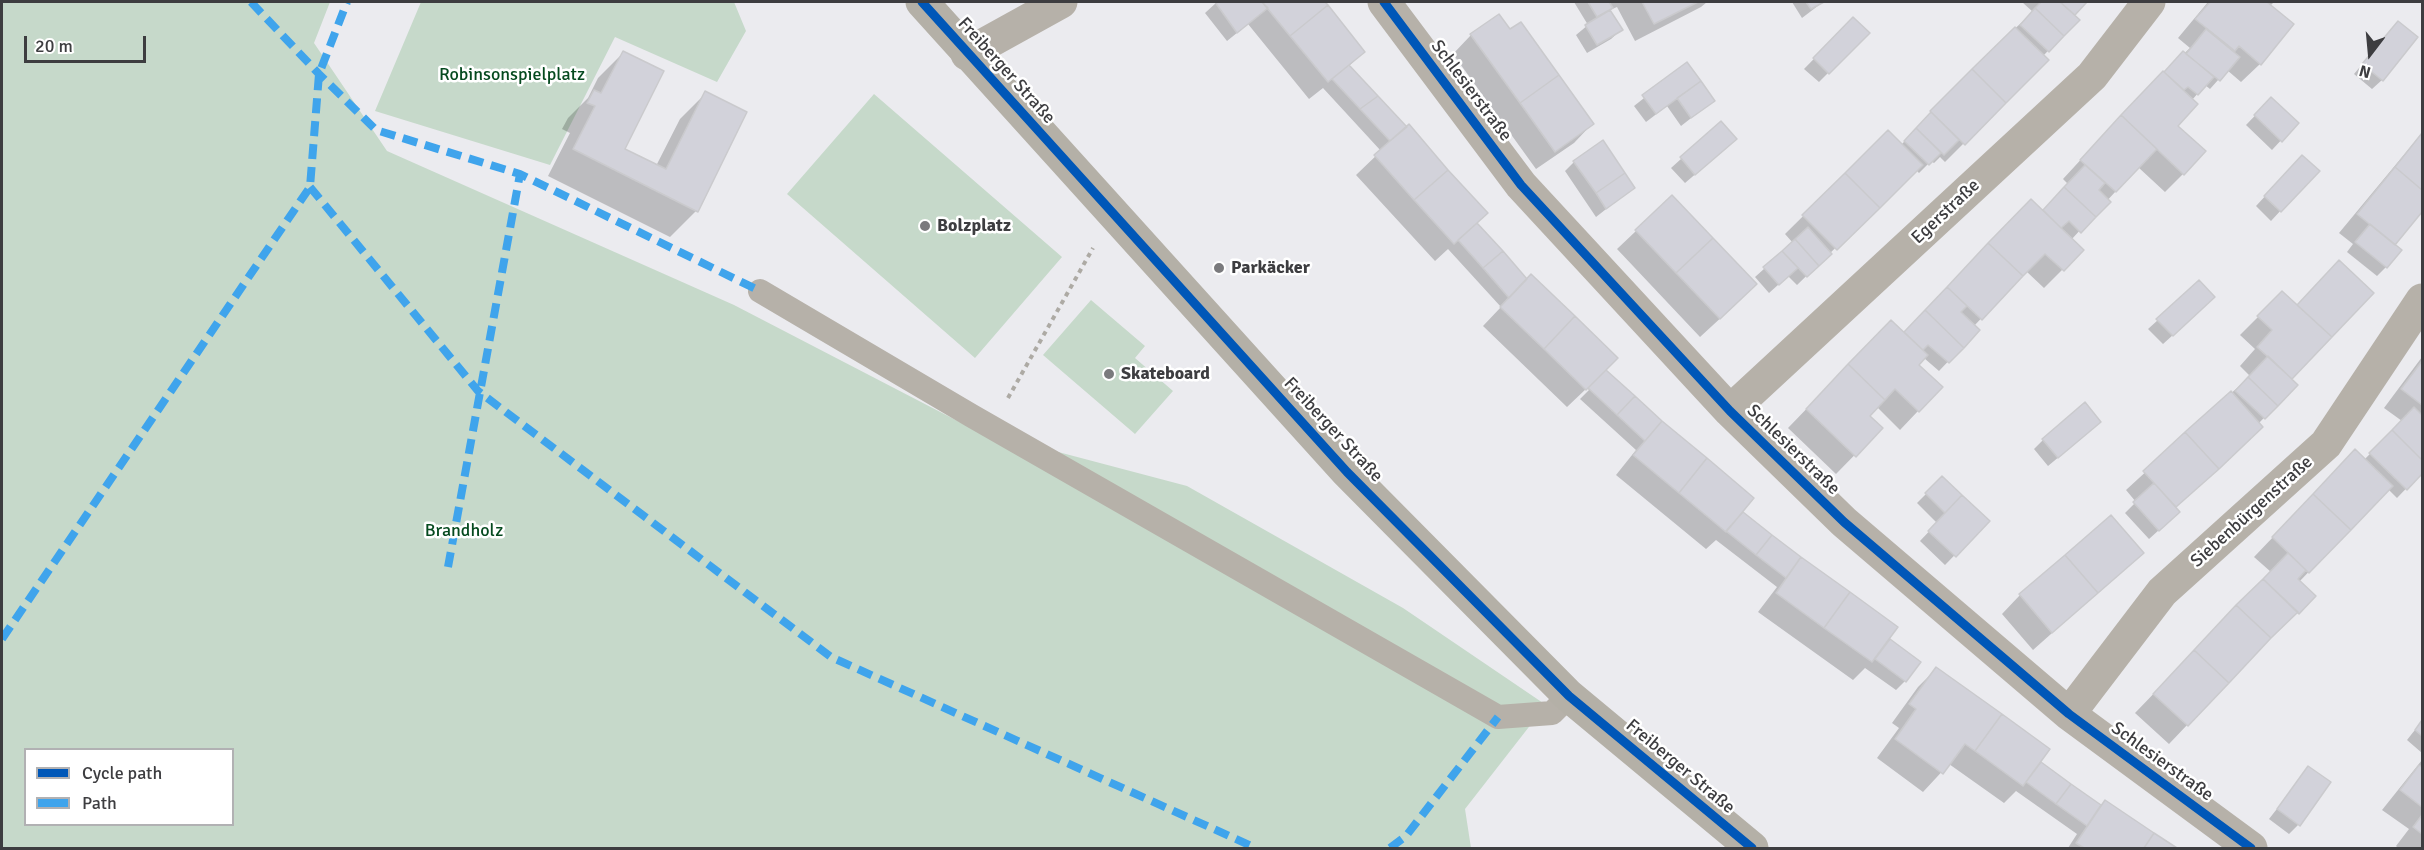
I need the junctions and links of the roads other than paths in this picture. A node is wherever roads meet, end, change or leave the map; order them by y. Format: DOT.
graph roads {
  1 [pos="922,2"];
  2 [pos="1061,2"];
  3 [pos="2149,2"];
  4 [pos="1395,5"];
  5 [pos="968,54"];
  6 [pos="760,291"];
  7 [pos="2422,300"];
  8 [pos="1730,411"];
  9 [pos="1569,696"];
  10 [pos="2069,714"];
  11 [pos="1752,849"];
  12 [pos="2251,849"];
  1 -- 5 [label="main road, Freiberger Straße"];
  2 -- 5 [label="street"];
  3 -- 8 [label="street, Egerstraße"];
  4 -- 8 [label="street, Schlesierstraße"];
  5 -- 9 [label="main road, Freiberger Straße"];
  6 -- 9 [label="lane"];
  7 -- 10 [label="street, Siebenbürgenstraße"];
  8 -- 10 [label="street, Schlesierstraße"];
  9 -- 11 [label="main road, Freiberger Straße"];
  10 -- 12 [label="street, Schlesierstraße"];
}
